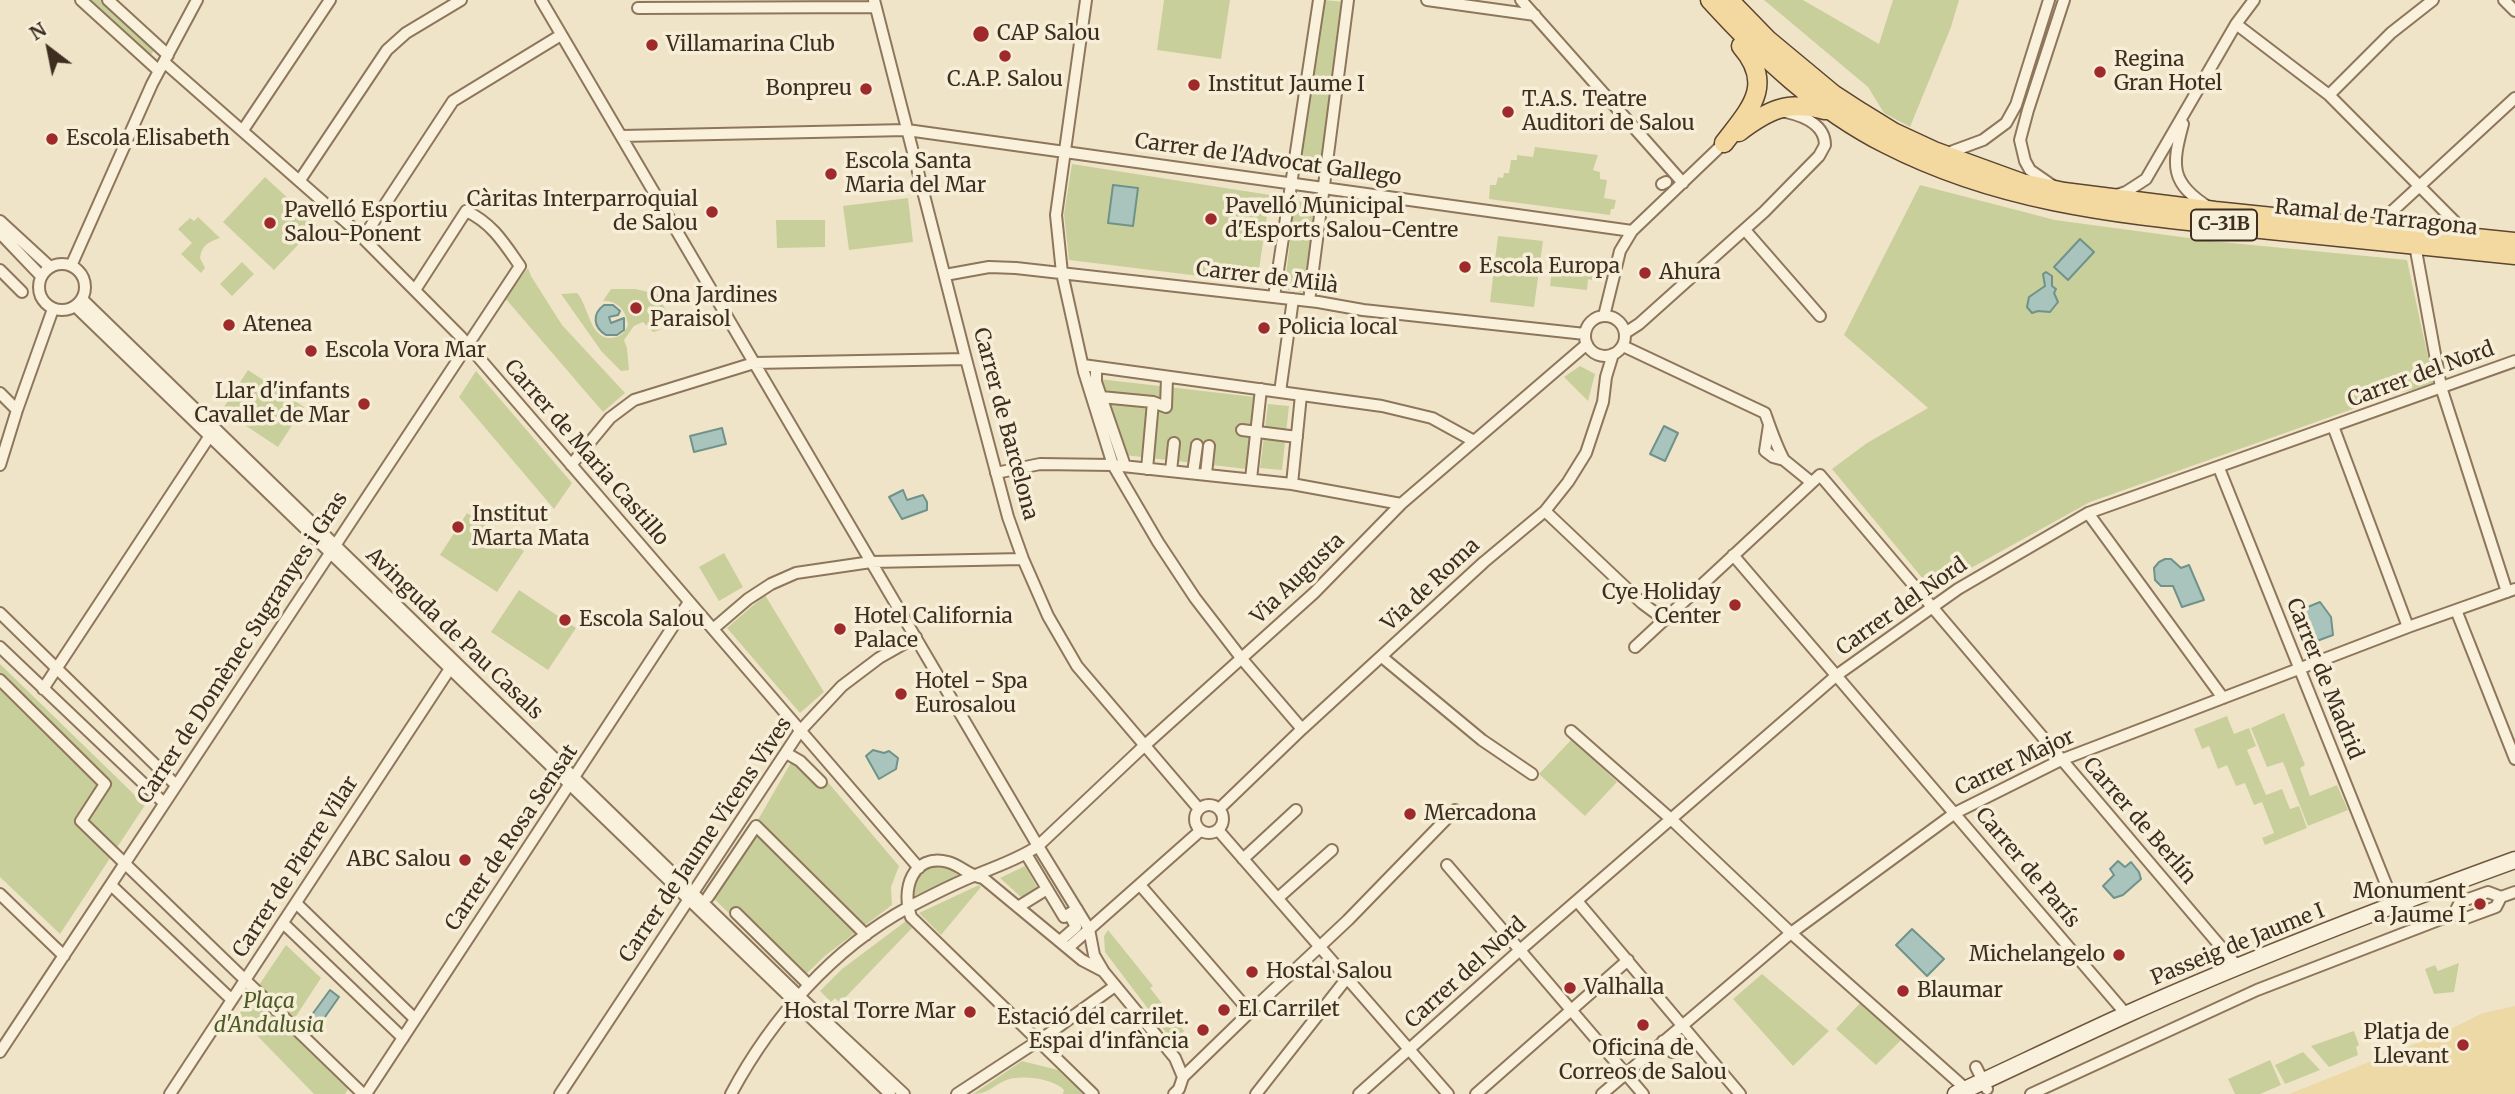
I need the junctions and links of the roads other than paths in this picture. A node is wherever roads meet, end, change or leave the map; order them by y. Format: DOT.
graph roads {
  1 [pos="81,0"];
  2 [pos="197,0"];
  3 [pos="330,0"];
  4 [pos="461,0"];
  5 [pos="541,0"];
  6 [pos="1086,0"];
  7 [pos="1319,0"];
  8 [pos="1348,0"];
  9 [pos="1427,0"];
  10 [pos="1521,0"];
  11 [pos="1702,0"];
  12 [pos="1710,0"];
  13 [pos="1729,0"];
  14 [pos="2049,0"];
  15 [pos="2064,0"];
  16 [pos="2255,0"];
  17 [pos="2433,0"];
  18 [pos="2504,0"];
  19 [pos="114,2"];
  20 [pos="874,3"];
  21 [pos="638,8"];
  22 [pos="2515,11"];
  23 [pos="1535,16"];
  24 [pos="2236,24"];
  25 [pos="561,35"];
  26 [pos="164,63"];
  27 [pos="2329,95"];
  28 [pos="1756,97"];
  29 [pos="2515,98"];
  30 [pos="2187,111"];
  31 [pos="1780,112"];
  32 [pos="1833,112"];
  33 [pos="243,130"];
  34 [pos="907,130"];
  35 [pos="1876,130"];
  36 [pos="621,136"];
  37 [pos="1724,143"];
  38 [pos="1065,151"];
  39 [pos="1935,156"];
  40 [pos="1675,173"];
  41 [pos="300,180"];
  42 [pos="1683,183"];
  43 [pos="1292,184"];
  44 [pos="1667,186"];
  45 [pos="2420,186"];
  46 [pos="1324,188"];
  47 [pos="2064,192"];
  48 [pos="2108,198"];
  49 [pos="2215,211"];
  50 [pos="0,221"];
  51 [pos="2374,228"];
  52 [pos="1745,230"];
  53 [pos="1632,232"];
  54 [pos="0,233"];
  55 [pos="2470,237"];
  56 [pos="363,238"];
  57 [pos="2515,242"];
  58 [pos="2415,245"];
  59 [pos="2515,255"];
  60 [pos="71,266"];
  61 [pos="50,267"];
  62 [pos="0,270"];
  63 [pos="1062,274"];
  64 [pos="945,275"];
  65 [pos="41,276"];
  66 [pos="415,289"];
  67 [pos="22,292"];
  68 [pos="1274,297"];
  69 [pos="1293,299"];
  70 [pos="1309,301"];
  71 [pos="79,303"];
  72 [pos="53,309"];
  73 [pos="1604,316"];
  74 [pos="1820,316"];
  75 [pos="1625,333"];
  76 [pos="1586,339"];
  77 [pos="467,344"];
  78 [pos="1623,345"];
  79 [pos="1613,354"];
  80 [pos="966,359"];
  81 [pos="2515,361"];
  82 [pos="754,363"];
  83 [pos="1083,365"];
  84 [pos="1096,367"];
  85 [pos="1167,377"];
  86 [pos="2441,387"];
  87 [pos="1261,389"];
  88 [pos="1280,392"];
  89 [pos="0,393"];
  90 [pos="1301,395"];
  91 [pos="1101,397"];
  92 [pos="1153,402"];
  93 [pos="17,410"];
  94 [pos="2333,426"];
  95 [pos="1242,430"];
  96 [pos="1256,431"];
  97 [pos="212,433"];
  98 [pos="1297,437"];
  99 [pos="1472,440"];
  100 [pos="1174,443"];
  101 [pos="0,464"];
  102 [pos="571,465"];
  103 [pos="1119,466"];
  104 [pos="2218,468"];
  105 [pos="1147,469"];
  106 [pos="1171,471"];
  107 [pos="996,473"];
  108 [pos="1194,473"];
  109 [pos="1206,474"];
  110 [pos="1251,479"];
  111 [pos="1816,479"];
  112 [pos="1292,484"];
  113 [pos="1401,504"];
  114 [pos="1545,511"];
  115 [pos="2088,513"];
  116 [pos="332,548"];
  117 [pos="1733,555"];
  118 [pos="1023,559"];
  119 [pos="872,562"];
  120 [pos="2511,590"];
  121 [pos="690,602"];
  122 [pos="1932,606"];
  123 [pos="2456,610"];
  124 [pos="0,613"];
  125 [pos="1665,620"];
  126 [pos="2408,627"];
  127 [pos="713,629"];
  128 [pos="916,637"];
  129 [pos="0,647"];
  130 [pos="1635,647"];
  131 [pos="1382,657"];
  132 [pos="1242,659"];
  133 [pos="452,666"];
  134 [pos="57,669"];
  135 [pos="2299,669"];
  136 [pos="1837,675"];
  137 [pos="0,680"];
  138 [pos="43,689"];
  139 [pos="2223,698"];
  140 [pos="1301,729"];
  141 [pos="800,731"];
  142 [pos="1571,731"];
  143 [pos="1144,746"];
  144 [pos="821,751"];
  145 [pos="786,753"];
  146 [pos="2515,759"];
  147 [pos="2061,760"];
  148 [pos="803,765"];
  149 [pos="1532,774"];
  150 [pos="572,782"];
  151 [pos="821,782"];
  152 [pos="176,785"];
  153 [pos="164,803"];
  154 [pos="1199,809"];
  155 [pos="1219,809"];
  156 [pos="1296,810"];
  157 [pos="1455,810"];
  158 [pos="1955,813"];
  159 [pos="1672,820"];
  160 [pos="1218,830"];
  161 [pos="1200,831"];
  162 [pos="1038,846"];
  163 [pos="1332,850"];
  164 [pos="1026,854"];
  165 [pos="1243,859"];
  166 [pos="2515,860"];
  167 [pos="125,864"];
  168 [pos="1447,864"];
  169 [pos="919,868"];
  170 [pos="972,876"];
  171 [pos="111,885"];
  172 [pos="1140,885"];
  173 [pos="1047,889"];
  174 [pos="2515,892"];
  175 [pos="0,894"];
  176 [pos="690,897"];
  177 [pos="708,897"];
  178 [pos="2501,897"];
  179 [pos="1278,898"];
  180 [pos="1577,901"];
  181 [pos="296,903"];
  182 [pos="2394,904"];
  183 [pos="1018,907"];
  184 [pos="908,908"];
  185 [pos="736,914"];
  186 [pos="1070,914"];
  187 [pos="2454,914"];
  188 [pos="283,923"];
  189 [pos="1089,929"];
  190 [pos="1045,930"];
  191 [pos="1791,933"];
  192 [pos="866,935"];
  193 [pos="1064,945"];
  194 [pos="1318,945"];
  195 [pos="1520,950"];
  196 [pos="64,956"];
  197 [pos="1628,960"];
  198 [pos="2238,967"];
  199 [pos="1104,972"];
  200 [pos="1347,978"];
  201 [pos="246,979"];
  202 [pos="809,985"];
  203 [pos="1115,986"];
  204 [pos="796,999"];
  205 [pos="232,1000"];
  206 [pos="1571,1010"];
  207 [pos="1250,1012"];
  208 [pos="2126,1014"];
  209 [pos="415,1019"];
  210 [pos="1681,1024"];
  211 [pos="402,1038"];
  212 [pos="1038,1041"];
  213 [pos="1663,1041"];
  214 [pos="1410,1050"];
  215 [pos="0,1052"];
  216 [pos="1672,1052"];
  217 [pos="1626,1074"];
  218 [pos="1183,1077"];
  219 [pos="1961,1092"];
  220 [pos="170,1094"];
  221 [pos="364,1094"];
  222 [pos="561,1094"];
  223 [pos="731,1094"];
  224 [pos="890,1094"];
  225 [pos="904,1094"];
  226 [pos="957,1094"];
  227 [pos="1093,1094"];
  228 [pos="1174,1094"];
  229 [pos="1256,1094"];
  230 [pos="1359,1094"];
  231 [pos="1448,1094"];
  232 [pos="1476,1094"];
  233 [pos="1602,1094"];
  234 [pos="1643,1094"];
  235 [pos="1740,1094"];
  236 [pos="2031,1094"];
  1 -- 26 [label="street"];
  2 -- 26 [label="street"];
  3 -- 33 [label="street"];
  4 -- 41 [label="street"];
  5 -- 25 [label="street"];
  6 -- 38 [label="street"];
  7 -- 43 [label="street"];
  8 -- 46 [label="street"];
  9 -- 23 [label="street"];
  10 -- 23 [label="street"];
  11 -- 28 [label="main road"];
  12 -- 32 [label="main road, Ramal de Tarragona / C-31B"];
  13 -- 35 [label="main road, Ramal de Tarragona / C-31B"];
  14 -- 39 [label="street"];
  15 -- 47 [label="street"];
  16 -- 24 [label="street"];
  17 -- 27 [label="street"];
  18 -- 22 [label="street"];
  19 -- 26 [label="street"];
  20 -- 21 [label="street"];
  20 -- 34 [label="street, Carrer de Barcelona"];
  23 -- 40 [label="street"];
  24 -- 27 [label="street"];
  24 -- 30 [label="street"];
  25 -- 36 [label="street"];
  25 -- 56 [label="street"];
  26 -- 33 [label="street, Carrer de Maria Castillo"];
  26 -- 60 [label="street"];
  27 -- 45 [label="street"];
  28 -- 31 [label="street"];
  28 -- 37 [label="main road"];
  29 -- 45 [label="street"];
  30 -- 48 [label="street"];
  30 -- 49 [label="street"];
  31 -- 32 [label="main road, C-31B"];
  31 -- 37 [label="main road, C-31B"];
  31 -- 52 [label="street"];
  32 -- 35 [label="main road, Ramal de Tarragona / C-31B"];
  33 -- 41 [label="street, Carrer de Maria Castillo"];
  34 -- 36 [label="street, Carrer de l'Advocat Gallego"];
  34 -- 38 [label="street, Carrer de l'Advocat Gallego"];
  34 -- 64 [label="street, Carrer de Barcelona"];
  35 -- 39 [label="main road, Ramal de Tarragona / C-31B"];
  36 -- 82 [label="street"];
  37 -- 42 [label="street"];
  38 -- 43 [label="street, Carrer de l'Advocat Gallego"];
  38 -- 63 [label="street"];
  39 -- 47 [label="main road, Ramal de Tarragona / C-31B"];
  39 -- 58 [label="main road, Ramal de Tarragona / C-31B"];
  40 -- 42 [label="street"];
  40 -- 44 [label="street"];
  41 -- 56 [label="street, Carrer de Maria Castillo"];
  42 -- 44 [label="street"];
  43 -- 46 [label="street, Carrer de l'Advocat Gallego"];
  43 -- 68 [label="street"];
  44 -- 53 [label="street"];
  45 -- 51 [label="street"];
  45 -- 55 [label="street"];
  46 -- 53 [label="street, Carrer de l'Advocat Gallego"];
  46 -- 70 [label="street"];
  47 -- 48 [label="main road, Ramal de Tarragona / C-31B"];
  48 -- 49 [label="main road, Ramal de Tarragona / C-31B"];
  49 -- 51 [label="main road, Ramal de Tarragona / C-31B"];
  50 -- 61 [label="street"];
  51 -- 55 [label="main road, Ramal de Tarragona / C-31B"];
  52 -- 74 [label="street"];
  52 -- 75 [label="street"];
  53 -- 73 [label="street"];
  54 -- 65 [label="street"];
  55 -- 57 [label="main road, Ramal de Tarragona / C-31B"];
  56 -- 66 [label="street, Carrer de Maria Castillo"];
  58 -- 59 [label="main road, Ramal de Tarragona / C-31B"];
  58 -- 86 [label="street"];
  60 -- 61 [label="street"];
  60 -- 71 [label="street"];
  61 -- 65 [label="street"];
  62 -- 67 [label="street"];
  63 -- 64 [label="street, Carrer de Milà"];
  63 -- 68 [label="street, Carrer de Milà"];
  63 -- 83 [label="street"];
  64 -- 80 [label="street, Carrer de Barcelona"];
  65 -- 72 [label="street"];
  66 -- 77 [label="street, Carrer de Maria Castillo"];
  66 -- 77 [label="street, Carrer de Domènec Sugranyes i Gras"];
  68 -- 69 [label="street, Carrer de Milà"];
  69 -- 70 [label="street, Carrer de Milà"];
  69 -- 88 [label="street"];
  70 -- 76 [label="street, Carrer de Milà"];
  71 -- 72 [label="street"];
  71 -- 97 [label="street, Avinguda de Pau Casals"];
  72 -- 93 [label="street"];
  73 -- 75 [label="street"];
  73 -- 76 [label="street"];
  75 -- 78 [label="street"];
  76 -- 79 [label="street"];
  76 -- 99 [label="street, Via Augusta"];
  77 -- 102 [label="street, Carrer de Maria Castillo"];
  77 -- 116 [label="street, Carrer de Domènec Sugranyes i Gras"];
  78 -- 79 [label="street"];
  78 -- 111 [label="street, Carrer de Berlín"];
  79 -- 114 [label="street, Via de Roma"];
  80 -- 82 [label="street"];
  80 -- 107 [label="street, Carrer de Barcelona"];
  81 -- 86 [label="street, Carrer del Nord"];
  82 -- 102 [label="street"];
  82 -- 119 [label="street"];
  83 -- 84 [label="street"];
  83 -- 103 [label="street"];
  84 -- 85 [label="street"];
  84 -- 91 [label="street"];
  85 -- 87 [label="street"];
  85 -- 92 [label="street"];
  86 -- 94 [label="street, Carrer del Nord"];
  86 -- 120 [label="street"];
  87 -- 88 [label="street"];
  87 -- 96 [label="street"];
  88 -- 90 [label="street"];
  89 -- 93 [label="street"];
  90 -- 98 [label="street"];
  90 -- 99 [label="street"];
  91 -- 92 [label="street"];
  91 -- 103 [label="street"];
  92 -- 105 [label="street"];
  93 -- 101 [label="street"];
  94 -- 104 [label="street, Carrer del Nord"];
  94 -- 126 [label="street"];
  95 -- 96 [label="street"];
  96 -- 98 [label="street"];
  96 -- 110 [label="street"];
  97 -- 116 [label="street, Avinguda de Pau Casals"];
  97 -- 134 [label="street"];
  98 -- 112 [label="street"];
  99 -- 113 [label="street, Via Augusta"];
  100 -- 106 [label="street"];
  102 -- 121 [label="street, Carrer de Maria Castillo"];
  103 -- 105 [label="street"];
  103 -- 107 [label="street"];
  103 -- 132 [label="street"];
  104 -- 115 [label="street, Carrer del Nord"];
  104 -- 135 [label="street, Carrer de Madrid"];
  105 -- 106 [label="street"];
  106 -- 108 [label="street"];
  107 -- 118 [label="street, Carrer de Barcelona"];
  108 -- 109 [label="street"];
  108 -- 109 [label="street"];
  109 -- 110 [label="street"];
  110 -- 112 [label="street"];
  111 -- 117 [label="street"];
  111 -- 122 [label="street, Carrer de Berlín"];
  112 -- 113 [label="street"];
  113 -- 132 [label="street, Via Augusta"];
  114 -- 125 [label="street"];
  114 -- 131 [label="street, Via de Roma"];
  115 -- 122 [label="street, Carrer del Nord"];
  115 -- 139 [label="street"];
  116 -- 133 [label="street, Avinguda de Pau Casals"];
  116 -- 152 [label="street, Carrer de Domènec Sugranyes i Gras"];
  117 -- 125 [label="street"];
  117 -- 136 [label="street, Carrer de París"];
  118 -- 119 [label="street"];
  118 -- 143 [label="street, Carrer de Barcelona"];
  119 -- 127 [label="street"];
  119 -- 128 [label="street"];
  120 -- 123 [label="street, Carrer Major"];
  121 -- 127 [label="street, Carrer de Maria Castillo"];
  121 -- 150 [label="street, Carrer de Rosa Sensat"];
  122 -- 136 [label="street, Carrer del Nord"];
  122 -- 147 [label="street, Carrer de Berlín"];
  123 -- 126 [label="street, Carrer Major"];
  123 -- 146 [label="street"];
  124 -- 134 [label="street"];
  125 -- 130 [label="street"];
  126 -- 135 [label="street, Carrer Major"];
  127 -- 141 [label="street, Carrer de Maria Castillo"];
  128 -- 141 [label="street, Carrer de Jaume Vicens Vives"];
  128 -- 162 [label="street"];
  129 -- 138 [label="street"];
  131 -- 140 [label="street, Via de Roma"];
  131 -- 149 [label="street"];
  132 -- 140 [label="street"];
  132 -- 143 [label="street, Via Augusta"];
  133 -- 150 [label="street, Avinguda de Pau Casals"];
  133 -- 181 [label="street, Carrer de Pierre Vilar"];
  134 -- 138 [label="street"];
  134 -- 152 [label="street"];
  135 -- 139 [label="street, Carrer Major"];
  135 -- 182 [label="street, Carrer de Madrid"];
  136 -- 158 [label="street, Carrer de París"];
  136 -- 159 [label="street, Carrer del Nord"];
  137 -- 167 [label="street"];
  138 -- 153 [label="street"];
  139 -- 147 [label="street, Carrer Major"];
  140 -- 155 [label="street, Via de Roma"];
  141 -- 144 [label="street, Carrer de Maria Castillo"];
  141 -- 145 [label="street, Carrer de Jaume Vicens Vives"];
  142 -- 159 [label="street"];
  143 -- 154 [label="street, Carrer de Barcelona"];
  143 -- 162 [label="street, Via Augusta"];
  144 -- 148 [label="street"];
  144 -- 169 [label="street, Carrer de Maria Castillo"];
  145 -- 148 [label="street"];
  145 -- 176 [label="street, Carrer de Jaume Vicens Vives"];
  147 -- 158 [label="street, Carrer Major"];
  147 -- 198 [label="street, Carrer de Berlín"];
  148 -- 151 [label="street"];
  150 -- 176 [label="street, Avinguda de Pau Casals"];
  150 -- 209 [label="street, Carrer de Rosa Sensat"];
  152 -- 153 [label="street, Carrer de Domènec Sugranyes i Gras"];
  153 -- 167 [label="street, Carrer de Domènec Sugranyes i Gras"];
  154 -- 155 [label="street"];
  154 -- 161 [label="street"];
  155 -- 160 [label="street"];
  156 -- 165 [label="street"];
  157 -- 194 [label="street"];
  158 -- 191 [label="street, Carrer Major"];
  158 -- 208 [label="street, Carrer de París"];
  159 -- 180 [label="street, Carrer del Nord"];
  159 -- 191 [label="street"];
  160 -- 161 [label="street"];
  160 -- 165 [label="street"];
  161 -- 172 [label="street"];
  162 -- 164 [label="street, Via Augusta"];
  162 -- 186 [label="street"];
  163 -- 179 [label="street"];
  164 -- 170 [label="street, Via Augusta"];
  164 -- 173 [label="street"];
  165 -- 179 [label="street"];
  166 -- 182 [label="street, Passeig de Jaume I"];
  167 -- 171 [label="street, Carrer de Domènec Sugranyes i Gras"];
  167 -- 201 [label="street"];
  168 -- 195 [label="street"];
  169 -- 170 [label="street"];
  169 -- 184 [label="street"];
  170 -- 183 [label="street"];
  170 -- 184 [label="street, Via Augusta"];
  171 -- 196 [label="street, Carrer de Domènec Sugranyes i Gras"];
  171 -- 205 [label="street"];
  172 -- 189 [label="street"];
  172 -- 207 [label="street"];
  173 -- 183 [label="street"];
  173 -- 186 [label="street"];
  174 -- 178 [label="street"];
  175 -- 196 [label="street"];
  176 -- 204 [label="street, Avinguda de Pau Casals"];
  176 -- 222 [label="street, Carrer de Jaume Vicens Vives"];
  177 -- 192 [label="street"];
  178 -- 187 [label="street"];
  178 -- 187 [label="street"];
  179 -- 194 [label="street"];
  180 -- 195 [label="street, Carrer del Nord"];
  180 -- 197 [label="street"];
  181 -- 188 [label="street, Carrer de Pierre Vilar"];
  181 -- 209 [label="street"];
  182 -- 198 [label="street, Passeig de Jaume I"];
  183 -- 190 [label="street"];
  184 -- 192 [label="street, Via Augusta"];
  184 -- 212 [label="street"];
  185 -- 202 [label="street"];
  186 -- 189 [label="street"];
  186 -- 190 [label="street"];
  186 -- 193 [label="street"];
  187 -- 236 [label="street"];
  188 -- 201 [label="street, Carrer de Pierre Vilar"];
  188 -- 211 [label="street"];
  189 -- 193 [label="street"];
  189 -- 199 [label="street"];
  190 -- 193 [label="street"];
  191 -- 210 [label="street, Carrer Major"];
  191 -- 219 [label="street"];
  192 -- 202 [label="street, Via Augusta"];
  193 -- 199 [label="street"];
  194 -- 200 [label="street"];
  194 -- 207 [label="street"];
  195 -- 206 [label="street"];
  195 -- 214 [label="street, Carrer del Nord"];
  196 -- 215 [label="street, Carrer de Domènec Sugranyes i Gras"];
  197 -- 206 [label="street"];
  197 -- 210 [label="street"];
  198 -- 208 [label="street, Passeig de Jaume I"];
  199 -- 203 [label="street"];
  200 -- 214 [label="street"];
  200 -- 229 [label="street"];
  201 -- 205 [label="street, Carrer de Pierre Vilar"];
  201 -- 221 [label="street"];
  202 -- 204 [label="street, Via Augusta"];
  203 -- 212 [label="street"];
  203 -- 218 [label="street"];
  204 -- 223 [label="street, Via Augusta"];
  204 -- 224 [label="street"];
  204 -- 225 [label="street"];
  205 -- 220 [label="street, Carrer de Pierre Vilar"];
  206 -- 217 [label="street"];
  206 -- 232 [label="street"];
  207 -- 218 [label="street"];
  208 -- 219 [label="street, Passeig de Jaume I"];
  209 -- 211 [label="street, Carrer de Rosa Sensat"];
  210 -- 213 [label="street, Carrer Major"];
  210 -- 235 [label="street"];
  211 -- 221 [label="street, Carrer de Rosa Sensat"];
  212 -- 226 [label="street"];
  212 -- 227 [label="street"];
  213 -- 216 [label="street"];
  213 -- 217 [label="street, Carrer Major"];
  214 -- 230 [label="street, Carrer del Nord"];
  214 -- 231 [label="street"];
  217 -- 233 [label="street, Carrer Major"];
  217 -- 234 [label="street"];
  218 -- 228 [label="street"];
}
